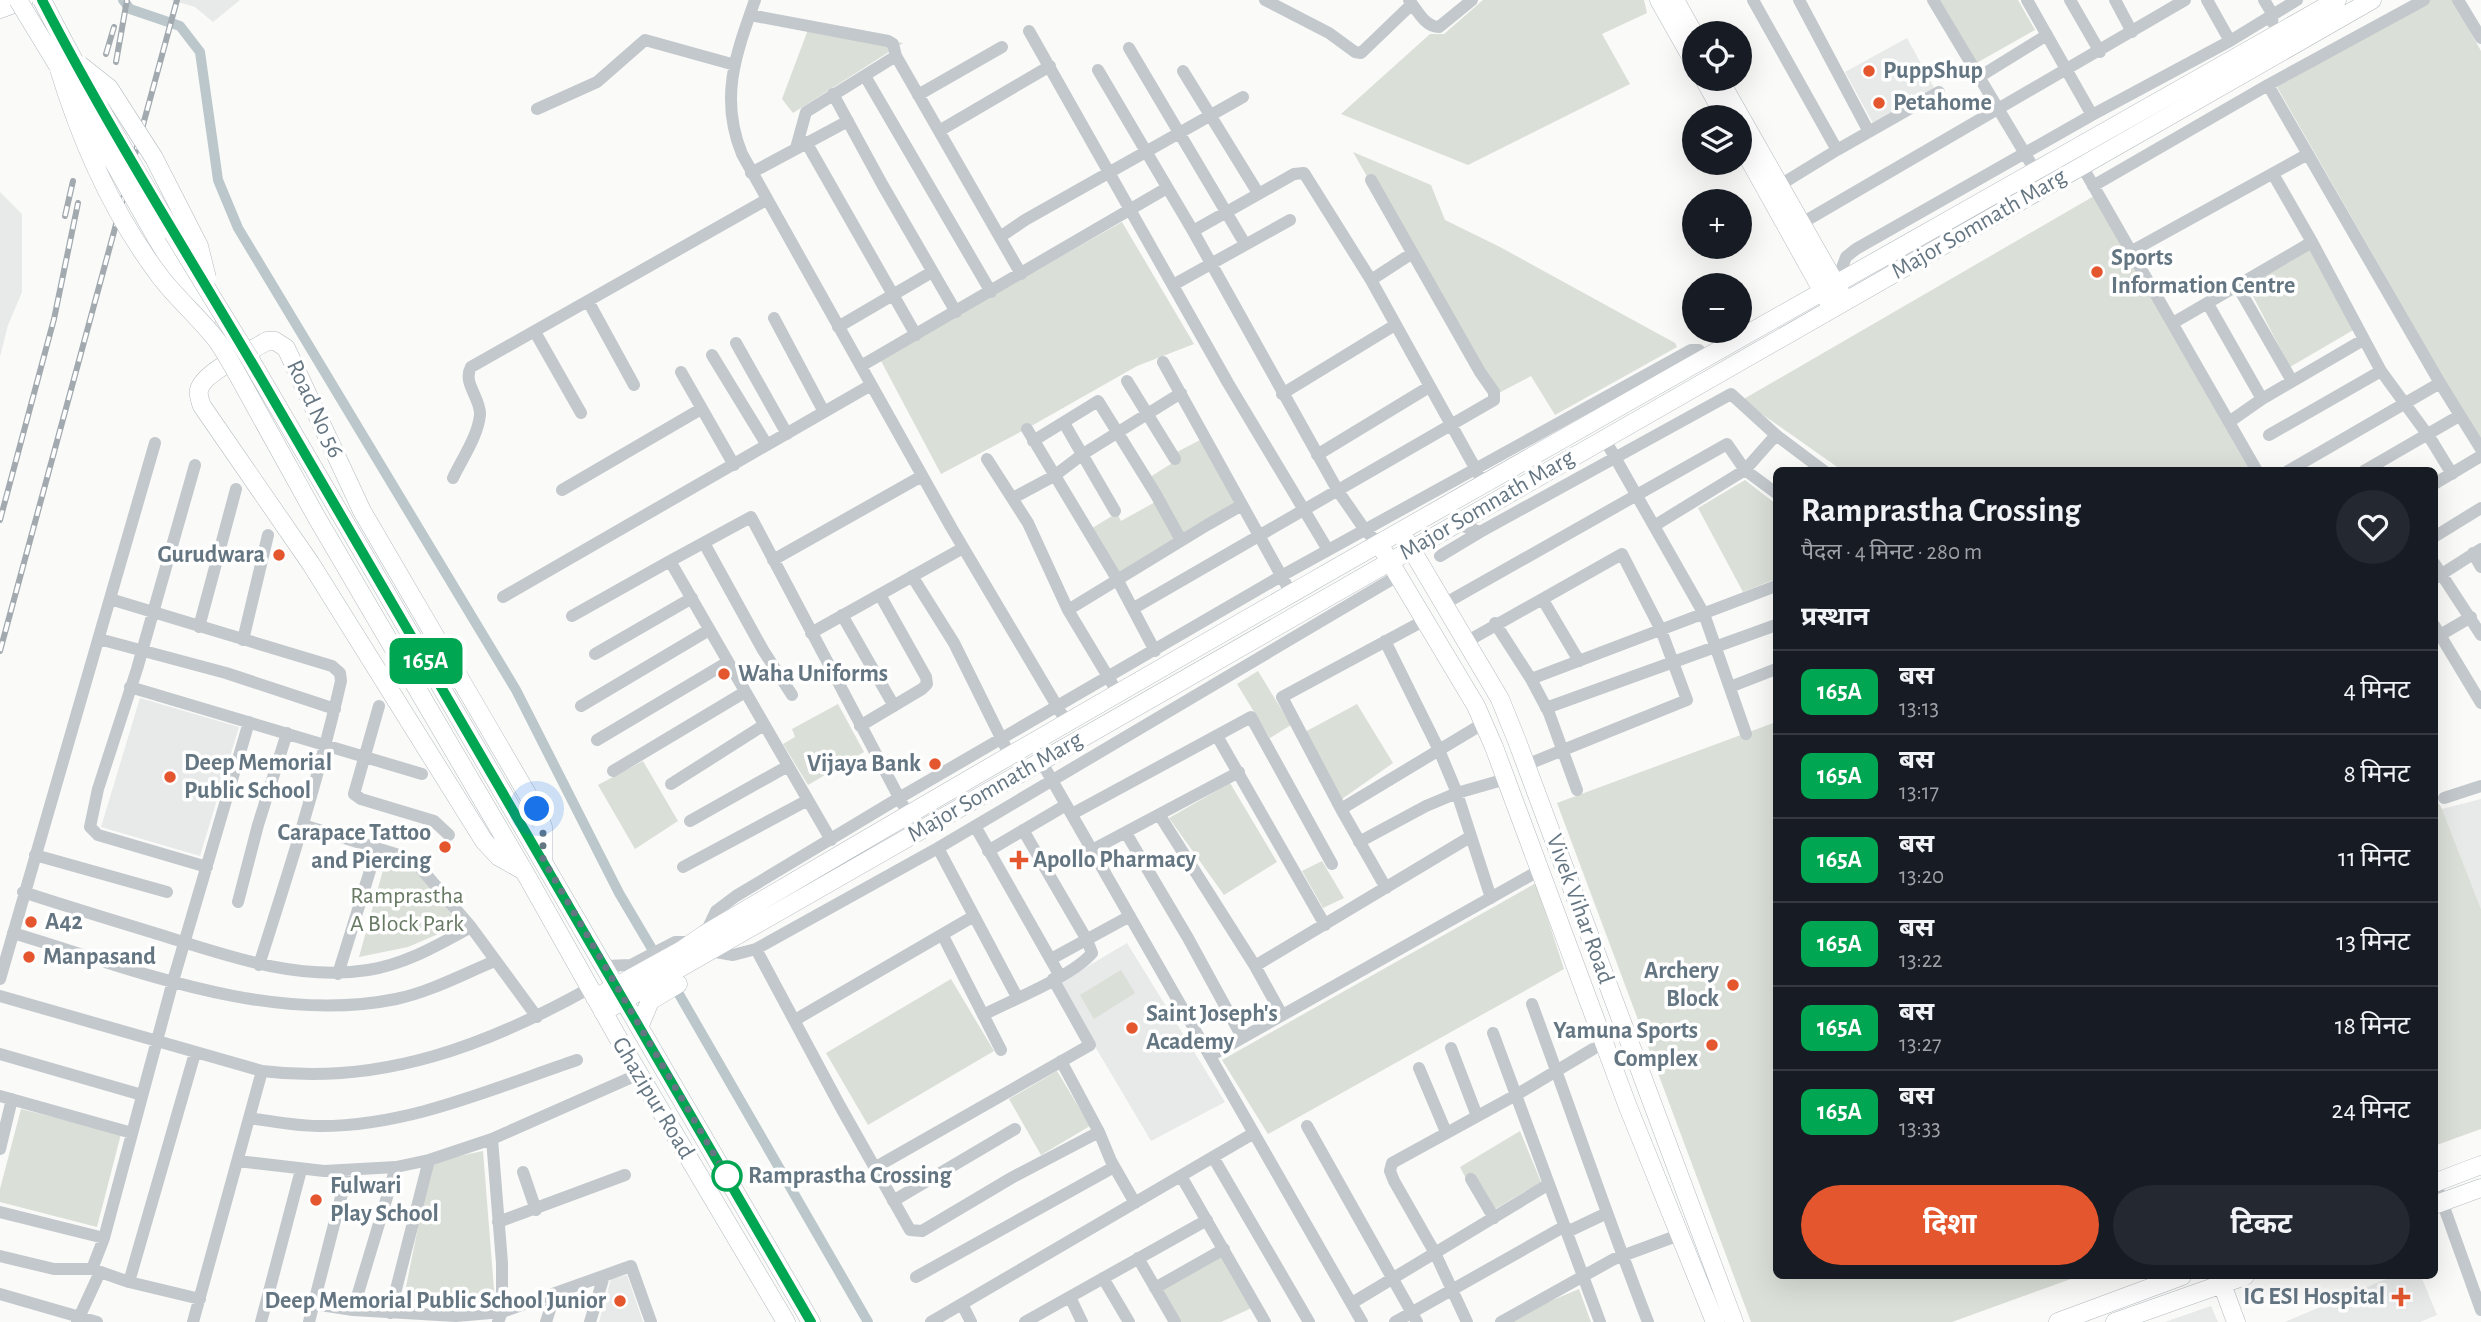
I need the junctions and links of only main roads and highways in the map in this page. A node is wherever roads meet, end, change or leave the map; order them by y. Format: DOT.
graph roads {
  1 [pos="18,0"];
  2 [pos="24,0"];
  3 [pos="42,0"];
  4 [pos="1660,0"];
  5 [pos="1675,0"];
  6 [pos="2372,0"];
  7 [pos="2328,8"];
  8 [pos="0,9"];
  9 [pos="1687,21"];
  10 [pos="1682,40"];
  11 [pos="65,64"];
  12 [pos="1726,91"];
  13 [pos="1752,163"];
  14 [pos="2017,193"];
  15 [pos="1834,296"];
  16 [pos="1401,531"];
  17 [pos="1379,544"];
  18 [pos="1411,549"];
  19 [pos="1394,568"];
  20 [pos="543,859"];
  21 [pos="524,871"];
  22 [pos="1572,888"];
  23 [pos="1550,896"];
  24 [pos="584,930"];
  25 [pos="563,942"];
  26 [pos="694,952"];
  27 [pos="642,983"];
  28 [pos="621,993"];
  29 [pos="596,999"];
  30 [pos="643,1032"];
  31 [pos="626,1052"];
  32 [pos="2481,1165"];
  33 [pos="2438,1181"];
  34 [pos="2481,1188"];
  35 [pos="2438,1204"];
  36 [pos="1699,1226"];
  37 [pos="1679,1235"];
  38 [pos="2174,1279"];
  39 [pos="2221,1280"];
  40 [pos="786,1322"];
  41 [pos="811,1322"];
  42 [pos="1715,1322"];
  43 [pos="1734,1322"];
  44 [pos="2058,1322"];
  45 [pos="2115,1322"];
  46 [pos="2236,1322"];
  1 -- 11 [label="main road, bridge"];
  2 -- 8 [label="main road"];
  3 -- 11 [label="main road, bridge"];
  4 -- 10 [label="main road"];
  5 -- 9 [label="main road"];
  6 -- 7 [label="main road, Major Somnath Marg"];
  7 -- 14 [label="main road, Major Somnath Marg"];
  7 -- 14 [label="main road, Major Somnath Marg"];
  11 -- 20 [label="main road, Ghazipur Road, bridge"];
  11 -- 21 [label="main road, Ghazipur Road, bridge"];
  12 -- 15 [label="main road"];
  13 -- 15 [label="main road"];
  14 -- 15 [label="main road, Major Somnath Marg"];
  15 -- 16 [label="main road, Major Somnath Marg"];
  15 -- 18 [label="main road, Major Somnath Marg"];
  16 -- 17 [label="main road, Major Somnath Marg"];
  16 -- 18 [label="main road, Vivek Vihar Road"];
  17 -- 19 [label="main road"];
  17 -- 26 [label="main road, Major Somnath Marg"];
  18 -- 19 [label="main road, Major Somnath Marg"];
  18 -- 22 [label="main road, Vivek Vihar Road"];
  19 -- 23 [label="main road"];
  19 -- 26 [label="main road, Major Somnath Marg"];
  20 -- 21 [label="main road, Road No 56"];
  20 -- 24 [label="main road, Ghazipur Road"];
  21 -- 25 [label="main road, Ghazipur Road"];
  22 -- 23 [label="main road"];
  22 -- 36 [label="main road, Vivek Vihar Road"];
  23 -- 37 [label="main road"];
  24 -- 25 [label="main road"];
  24 -- 28 [label="main road, Ghazipur Road"];
  25 -- 29 [label="main road, Ghazipur Road"];
  26 -- 27 [label="main road, Major Somnath Marg"];
  26 -- 27 [label="main road"];
  27 -- 28 [label="main road, Major Somnath Marg"];
  27 -- 30 [label="main road"];
  28 -- 29 [label="main road, Major Somnath Marg"];
  28 -- 30 [label="main road, Ghazipur Road"];
  29 -- 31 [label="main road, Ghazipur Road"];
  30 -- 31 [label="main road"];
  30 -- 41 [label="main road, Ghazipur Road"];
  31 -- 40 [label="main road, Ghazipur Road"];
  32 -- 33 [label="main road"];
  34 -- 35 [label="main road"];
  36 -- 37 [label="main road"];
  36 -- 43 [label="main road, Vivek Vihar Road"];
  37 -- 42 [label="main road"];
  38 -- 44 [label="main road"];
  39 -- 45 [label="main road"];
  39 -- 46 [label="main road"];
}
